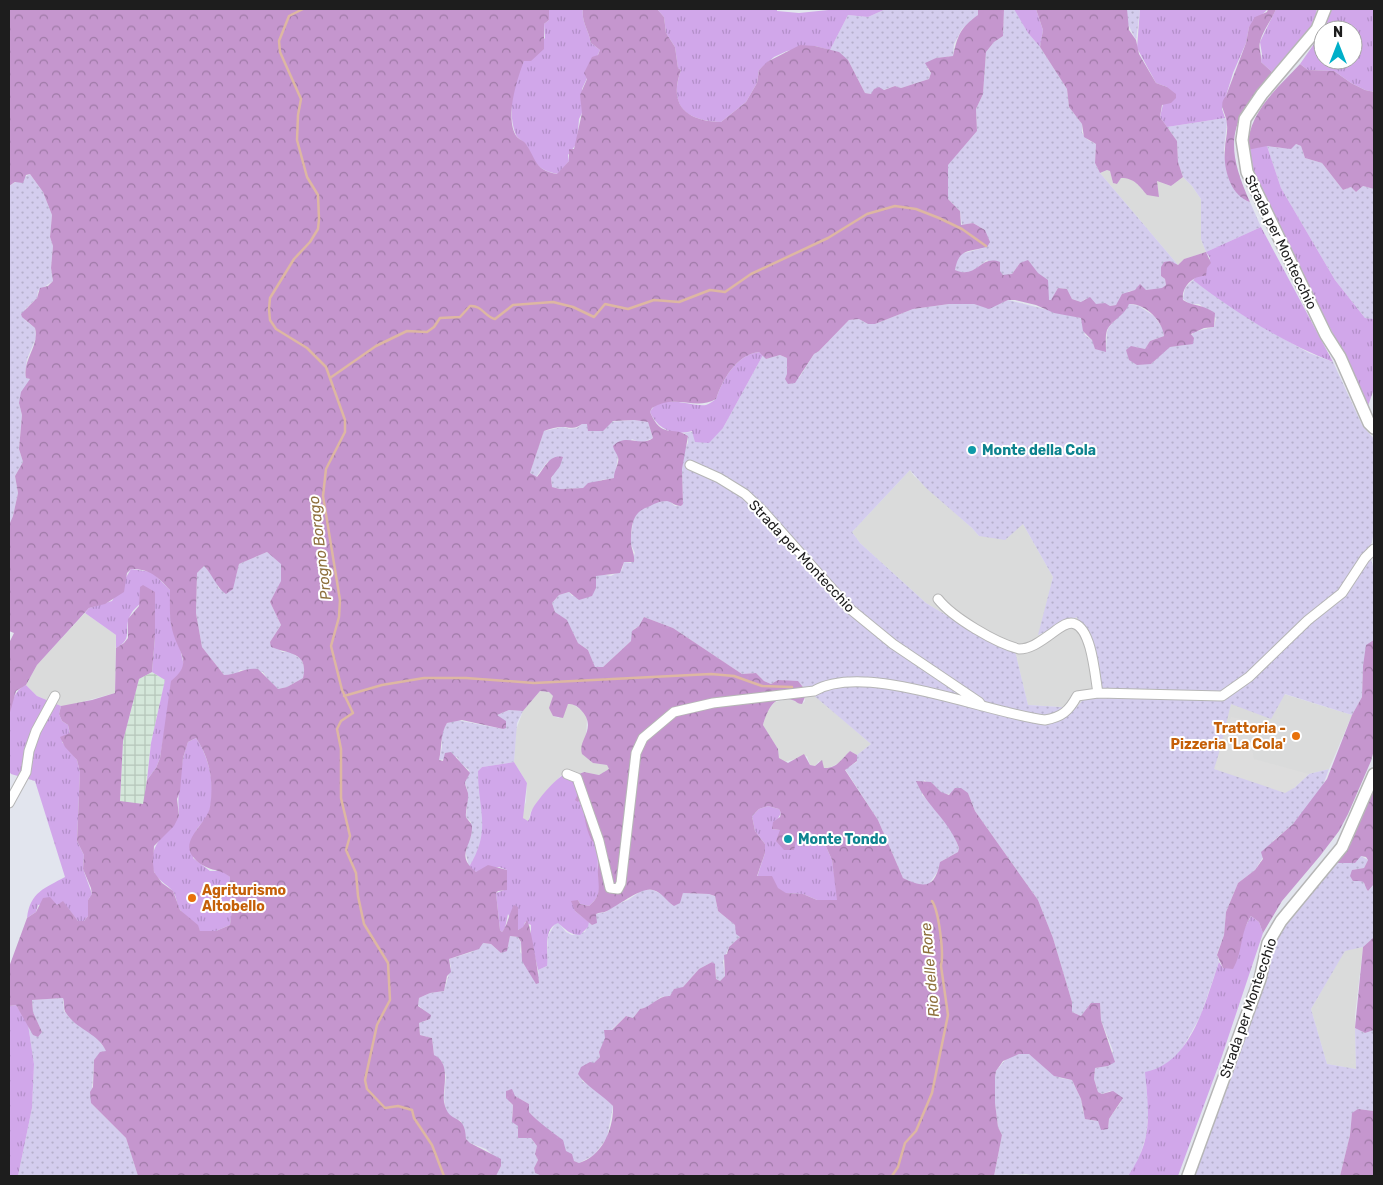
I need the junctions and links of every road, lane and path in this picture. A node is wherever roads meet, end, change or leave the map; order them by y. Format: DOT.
graph roads {
  1 [pos="1325,9"];
  2 [pos="1374,428"];
  3 [pos="690,465"];
  4 [pos="1374,549"];
  5 [pos="938,599"];
  6 [pos="1098,693"];
  7 [pos="55,696"];
  8 [pos="982,706"];
  9 [pos="567,774"];
  10 [pos="1374,774"];
  11 [pos="9,803"];
  12 [pos="1188,1176"];
  1 -- 2 [label="street, Strada per Montecchio"];
  3 -- 8 [label="street, Strada per Montecchio"];
  4 -- 6 [label="street, Strada per Montecchio"];
  5 -- 6 [label="street"];
  6 -- 8 [label="street, Strada per Montecchio"];
  7 -- 11 [label="street"];
  8 -- 9 [label="street, Strada per Montecchio"];
  10 -- 12 [label="street, Strada per Montecchio"];
}
